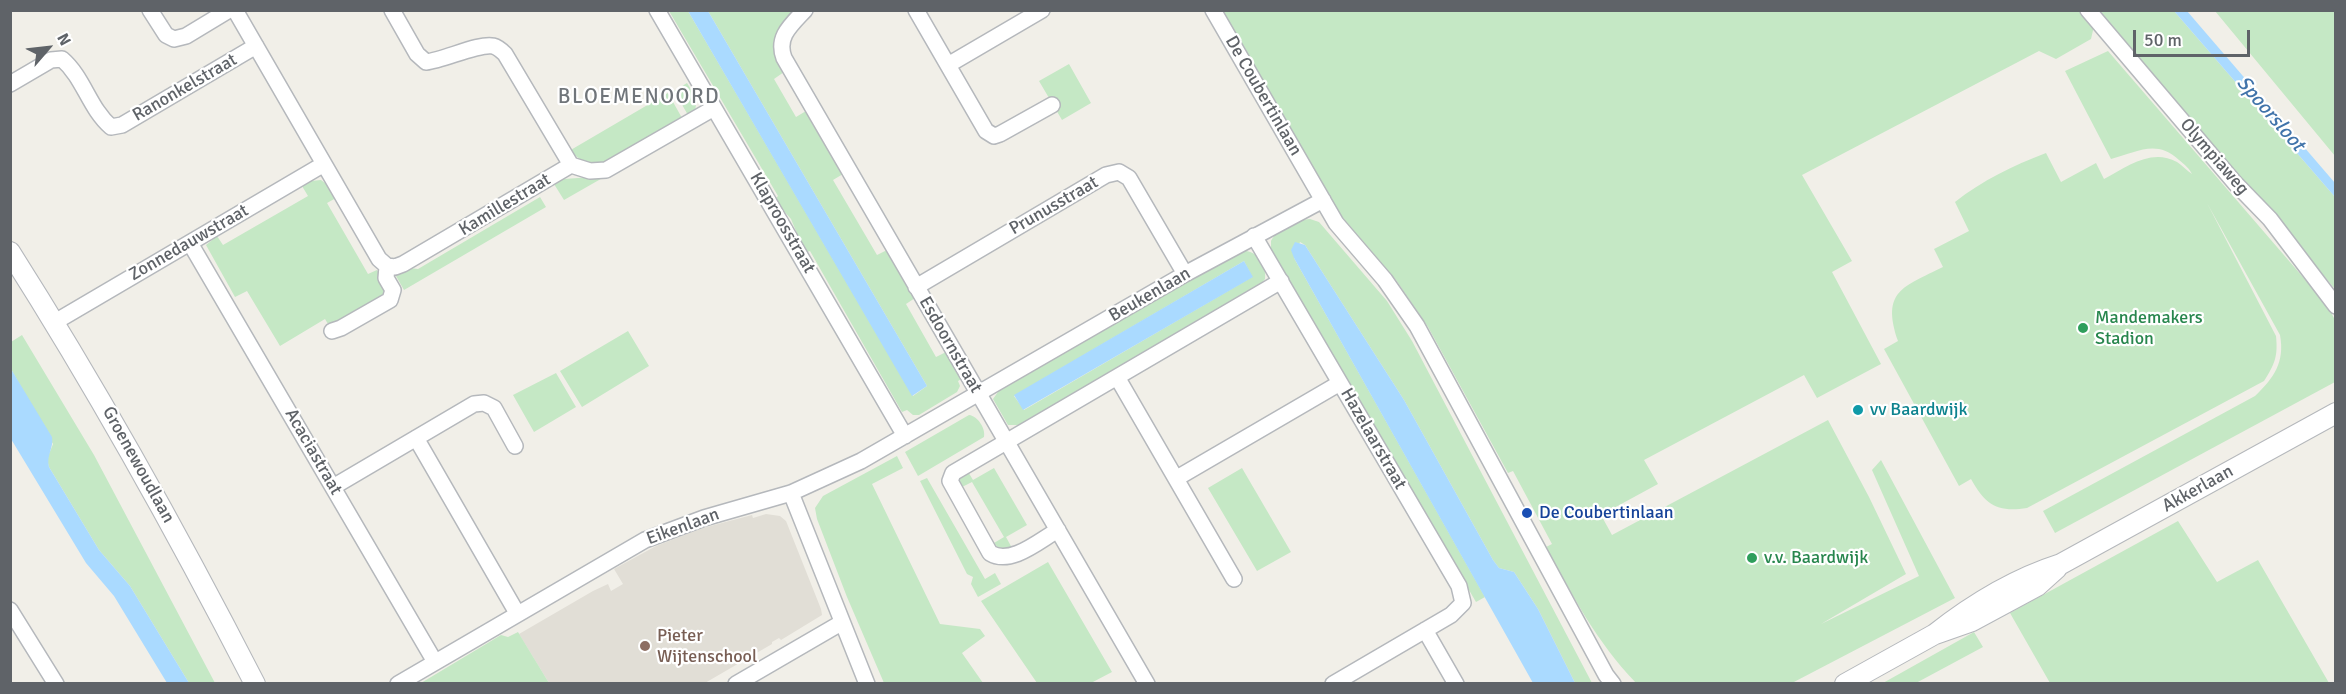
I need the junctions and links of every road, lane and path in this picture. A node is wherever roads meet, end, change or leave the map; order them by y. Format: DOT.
graph roads {
  1 [pos="150,10"];
  2 [pos="229,10"];
  3 [pos="235,10"];
  4 [pos="392,10"];
  5 [pos="657,10"];
  6 [pos="805,10"];
  7 [pos="916,10"];
  8 [pos="1042,10"];
  9 [pos="1213,10"];
  10 [pos="2088,10"];
  11 [pos="256,46"];
  12 [pos="948,65"];
  13 [pos="10,84"];
  14 [pos="1052,105"];
  15 [pos="714,108"];
  16 [pos="324,164"];
  17 [pos="571,165"];
  18 [pos="1323,200"];
  19 [pos="1254,236"];
  20 [pos="190,243"];
  21 [pos="10,252"];
  22 [pos="387,266"];
  23 [pos="1185,274"];
  24 [pos="1281,281"];
  25 [pos="916,287"];
  26 [pos="2336,306"];
  27 [pos="55,322"];
  28 [pos="332,331"];
  29 [pos="1117,377"];
  30 [pos="1340,384"];
  31 [pos="979,394"];
  32 [pos="2336,413"];
  33 [pos="905,436"];
  34 [pos="416,438"];
  35 [pos="1006,441"];
  36 [pos="515,446"];
  37 [pos="1177,478"];
  38 [pos="333,487"];
  39 [pos="791,493"];
  40 [pos="1058,530"];
  41 [pos="1234,579"];
  42 [pos="10,610"];
  43 [pos="517,613"];
  44 [pos="841,622"];
  45 [pos="1425,630"];
  46 [pos="435,662"];
  47 [pos="1609,681"];
  48 [pos="1143,682"];
  49 [pos="399,683"];
  50 [pos="56,684"];
  51 [pos="255,684"];
  52 [pos="736,684"];
  53 [pos="867,684"];
  54 [pos="1333,684"];
  55 [pos="1456,684"];
  56 [pos="1845,684"];
  1 -- 2 [label="street"];
  3 -- 11 [label="street"];
  4 -- 17 [label="street"];
  5 -- 15 [label="street, Klaproosstraat"];
  6 -- 25 [label="street, Esdoornstraat"];
  7 -- 12 [label="street"];
  8 -- 12 [label="street"];
  9 -- 18 [label="street, De Coubertinlaan"];
  10 -- 26 [label="street, Olympiaweg"];
  11 -- 13 [label="street, Ranonkelstraat"];
  11 -- 16 [label="street"];
  12 -- 14 [label="street"];
  15 -- 17 [label="street, Kamillestraat"];
  15 -- 33 [label="street, Klaproosstraat"];
  16 -- 20 [label="street, Zonnedauwstraat"];
  16 -- 22 [label="street"];
  17 -- 22 [label="street, Kamillestraat"];
  18 -- 19 [label="street, Beukenlaan"];
  18 -- 47 [label="street, De Coubertinlaan"];
  19 -- 23 [label="street, Beukenlaan"];
  19 -- 24 [label="street, Hazelaarstraat"];
  20 -- 27 [label="street, Zonnedauwstraat"];
  20 -- 38 [label="street, Acaciastraat"];
  21 -- 27 [label="street, Groenewoudlaan"];
  22 -- 28 [label="street"];
  23 -- 25 [label="street, Prunusstraat"];
  23 -- 31 [label="street, Beukenlaan"];
  24 -- 29 [label="street"];
  24 -- 30 [label="street, Hazelaarstraat"];
  25 -- 31 [label="street, Esdoornstraat"];
  27 -- 51 [label="street, Groenewoudlaan"];
  29 -- 35 [label="street"];
  29 -- 37 [label="street"];
  30 -- 37 [label="street"];
  30 -- 45 [label="street, Hazelaarstraat"];
  31 -- 33 [label="street, Eikenlaan"];
  31 -- 35 [label="street, Esdoornstraat"];
  32 -- 56 [label="street, Akkerlaan"];
  33 -- 39 [label="street, Eikenlaan"];
  34 -- 36 [label="street"];
  34 -- 38 [label="street"];
  34 -- 43 [label="street"];
  35 -- 40 [label="street, Esdoornstraat"];
  35 -- 40 [label="street"];
  37 -- 41 [label="street"];
  38 -- 46 [label="street, Acaciastraat"];
  39 -- 43 [label="street, Eikenlaan"];
  39 -- 44 [label="street"];
  40 -- 48 [label="street, Esdoornstraat"];
  42 -- 50 [label="street"];
  43 -- 46 [label="street, Eikenlaan"];
  44 -- 52 [label="street"];
  44 -- 53 [label="street"];
  45 -- 54 [label="street"];
  45 -- 55 [label="street"];
  46 -- 49 [label="street, Eikenlaan"];
}
